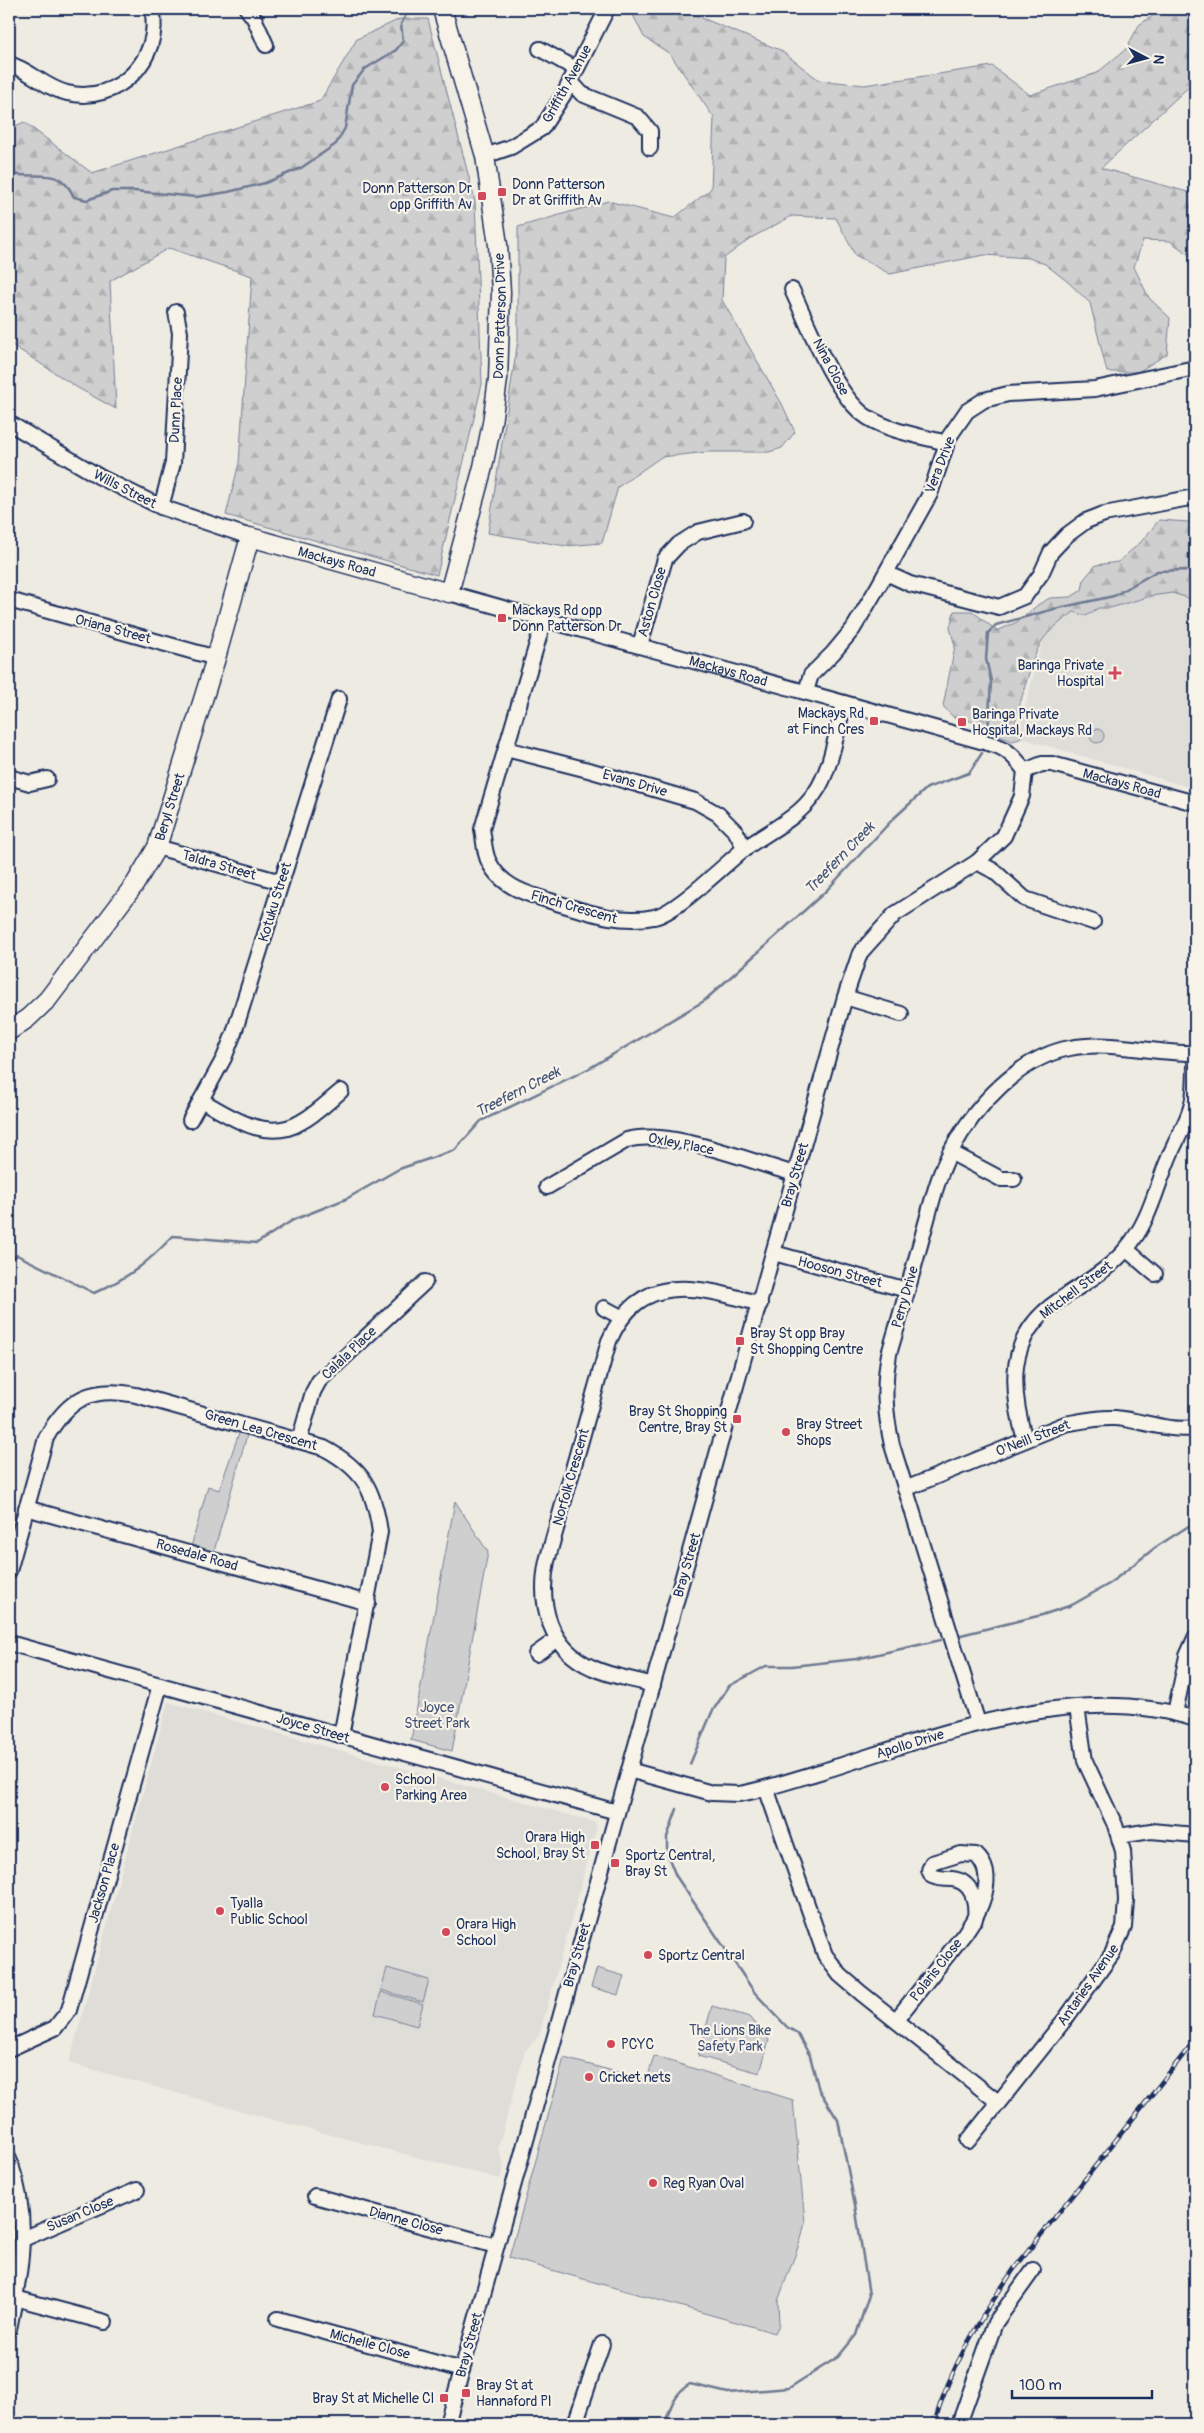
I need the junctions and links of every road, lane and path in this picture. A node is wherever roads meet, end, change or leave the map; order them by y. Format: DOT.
graph roads {
  1 [pos="152,9"];
  2 [pos="247,9"];
  3 [pos="442,9"];
  4 [pos="607,9"];
  5 [pos="266,45"];
  6 [pos="540,49"];
  7 [pos="9,64"];
  8 [pos="573,75"];
  9 [pos="650,148"];
  10 [pos="484,156"];
  11 [pos="792,290"];
  12 [pos="176,312"];
  13 [pos="1195,368"];
  14 [pos="9,423"];
  15 [pos="947,443"];
  16 [pos="1195,497"];
  17 [pos="161,507"];
  18 [pos="743,522"];
  19 [pos="250,537"];
  20 [pos="886,573"];
  21 [pos="449,593"];
  22 [pos="9,600"];
  23 [pos="544,620"];
  24 [pos="640,645"];
  25 [pos="216,658"];
  26 [pos="806,692"];
  27 [pos="339,699"];
  28 [pos="844,703"];
  29 [pos="506,749"];
  30 [pos="1025,772"];
  31 [pos="9,777"];
  32 [pos="47,779"];
  33 [pos="1195,803"];
  34 [pos="157,847"];
  35 [pos="745,849"];
  36 [pos="977,862"];
  37 [pos="281,882"];
  38 [pos="1093,922"];
  39 [pos="845,997"];
  40 [pos="902,1014"];
  41 [pos="9,1031"];
  42 [pos="1195,1053"];
  43 [pos="1195,1063"];
  44 [pos="341,1091"];
  45 [pos="201,1100"];
  46 [pos="190,1120"];
  47 [pos="950,1152"];
  48 [pos="796,1174"];
  49 [pos="1014,1179"];
  50 [pos="547,1188"];
  51 [pos="1126,1249"];
  52 [pos="774,1254"];
  53 [pos="1156,1274"];
  54 [pos="425,1282"];
  55 [pos="907,1290"];
  56 [pos="760,1304"];
  57 [pos="604,1308"];
  58 [pos="620,1318"];
  59 [pos="1195,1428"];
  60 [pos="298,1440"];
  61 [pos="1025,1440"];
  62 [pos="906,1489"];
  63 [pos="26,1508"];
  64 [pos="9,1571"];
  65 [pos="368,1603"];
  66 [pos="1195,1638"];
  67 [pos="557,1639"];
  68 [pos="9,1644"];
  69 [pos="536,1654"];
  70 [pos="160,1685"];
  71 [pos="653,1685"];
  72 [pos="1077,1707"];
  73 [pos="1175,1713"];
  74 [pos="1195,1719"];
  75 [pos="978,1723"];
  76 [pos="341,1736"];
  77 [pos="629,1770"];
  78 [pos="766,1788"];
  79 [pos="617,1812"];
  80 [pos="1195,1835"];
  81 [pos="1119,1836"];
  82 [pos="975,1919"];
  83 [pos="896,2020"];
  84 [pos="9,2049"];
  85 [pos="998,2102"];
  86 [pos="968,2141"];
  87 [pos="9,2159"];
  88 [pos="137,2190"];
  89 [pos="315,2196"];
  90 [pos="23,2238"];
  91 [pos="496,2246"];
  92 [pos="1034,2270"];
  93 [pos="15,2298"];
  94 [pos="278,2319"];
  95 [pos="105,2322"];
  96 [pos="9,2329"];
  97 [pos="602,2344"];
  98 [pos="462,2370"];
  99 [pos="447,2424"];
  100 [pos="575,2424"];
  101 [pos="959,2424"];
  1 -- 7 [label="street"];
  2 -- 5 [label="street"];
  3 -- 10 [label="main road, Donn Patterson Drive"];
  4 -- 8 [label="street, Griffith Avenue"];
  6 -- 8 [label="street"];
  8 -- 9 [label="street"];
  8 -- 10 [label="street, Griffith Avenue"];
  10 -- 21 [label="main road, Donn Patterson Drive"];
  11 -- 15 [label="street, Nina Close"];
  12 -- 17 [label="street, Dunn Place"];
  13 -- 15 [label="street, Vera Drive"];
  14 -- 17 [label="street, Wills Street"];
  15 -- 20 [label="street, Vera Drive"];
  16 -- 20 [label="street"];
  17 -- 19 [label="street, Wills Street"];
  18 -- 24 [label="street, Aston Close"];
  19 -- 21 [label="main road, Mackays Road"];
  19 -- 25 [label="main road, Beryl Street"];
  20 -- 26 [label="street, Vera Drive"];
  21 -- 23 [label="street, Mackays Road"];
  22 -- 25 [label="street, Oriana Street"];
  23 -- 24 [label="street, Mackays Road"];
  23 -- 29 [label="street, Finch Crescent"];
  24 -- 26 [label="street, Mackays Road"];
  25 -- 34 [label="main road, Beryl Street"];
  26 -- 28 [label="street, Mackays Road"];
  27 -- 37 [label="street, Kotuku Street"];
  28 -- 30 [label="street, Mackays Road"];
  28 -- 35 [label="street, Finch Crescent"];
  29 -- 35 [label="street, Evans Drive"];
  29 -- 35 [label="street, Finch Crescent"];
  30 -- 33 [label="street, Mackays Road"];
  30 -- 36 [label="street, Bray Street"];
  31 -- 32 [label="street"];
  34 -- 37 [label="street, Taldra Street"];
  34 -- 41 [label="main road, Beryl Street"];
  36 -- 38 [label="street"];
  36 -- 39 [label="street, Bray Street"];
  37 -- 45 [label="street, Kotuku Street"];
  39 -- 40 [label="street"];
  39 -- 48 [label="street, Bray Street"];
  42 -- 47 [label="street, Perry Drive"];
  43 -- 51 [label="street, Mitchell Street"];
  44 -- 45 [label="street"];
  45 -- 46 [label="street, Kotuku Street"];
  47 -- 49 [label="street"];
  47 -- 55 [label="street, Perry Drive"];
  48 -- 50 [label="street, Oxley Place"];
  48 -- 52 [label="street, Bray Street"];
  51 -- 53 [label="street"];
  51 -- 61 [label="street, Mitchell Street"];
  52 -- 55 [label="street, Hooson Street"];
  52 -- 56 [label="street, Bray Street"];
  54 -- 60 [label="street, Calala Place"];
  55 -- 62 [label="street, Perry Drive"];
  56 -- 58 [label="street, Norfolk Crescent"];
  56 -- 71 [label="street, Bray Street"];
  57 -- 58 [label="street"];
  58 -- 67 [label="street, Norfolk Crescent"];
  59 -- 61 [label="street, O'Neill Street"];
  60 -- 63 [label="street, Green Lea Crescent"];
  60 -- 65 [label="street, Green Lea Crescent"];
  61 -- 62 [label="street, O'Neill Street"];
  62 -- 75 [label="street, Perry Drive"];
  63 -- 64 [label="street, Green Lea Crescent"];
  63 -- 65 [label="street, Rosedale Road"];
  65 -- 76 [label="street, Green Lea Crescent"];
  66 -- 73 [label="street"];
  67 -- 69 [label="street"];
  67 -- 71 [label="street, Norfolk Crescent"];
  68 -- 70 [label="street, Joyce Street"];
  70 -- 76 [label="street, Joyce Street"];
  70 -- 84 [label="street, Jackson Place"];
  71 -- 77 [label="street, Bray Street"];
  72 -- 73 [label="street, Apollo Drive"];
  72 -- 75 [label="street, Apollo Drive"];
  72 -- 81 [label="street, Antaries Avenue"];
  73 -- 74 [label="street, Apollo Drive"];
  75 -- 78 [label="street, Apollo Drive"];
  76 -- 79 [label="street, Joyce Street"];
  77 -- 78 [label="street, Apollo Drive"];
  77 -- 79 [label="street, Bray Street"];
  78 -- 83 [label="street"];
  79 -- 91 [label="street, Bray Street"];
  80 -- 81 [label="street"];
  81 -- 85 [label="street, Antaries Avenue"];
  82 -- 82 [label="street, Polaris Close"];
  82 -- 83 [label="street, Polaris Close"];
  83 -- 85 [label="street"];
  85 -- 86 [label="street, Antaries Avenue"];
  87 -- 90 [label="street"];
  88 -- 90 [label="street, Susan Close"];
  89 -- 91 [label="street, Dianne Close"];
  90 -- 93 [label="street"];
  91 -- 98 [label="street, Bray Street"];
  92 -- 101 [label="street"];
  93 -- 95 [label="street"];
  93 -- 96 [label="street"];
  94 -- 98 [label="street, Michelle Close"];
  97 -- 100 [label="street"];
  98 -- 99 [label="street, Bray Street"];
}
